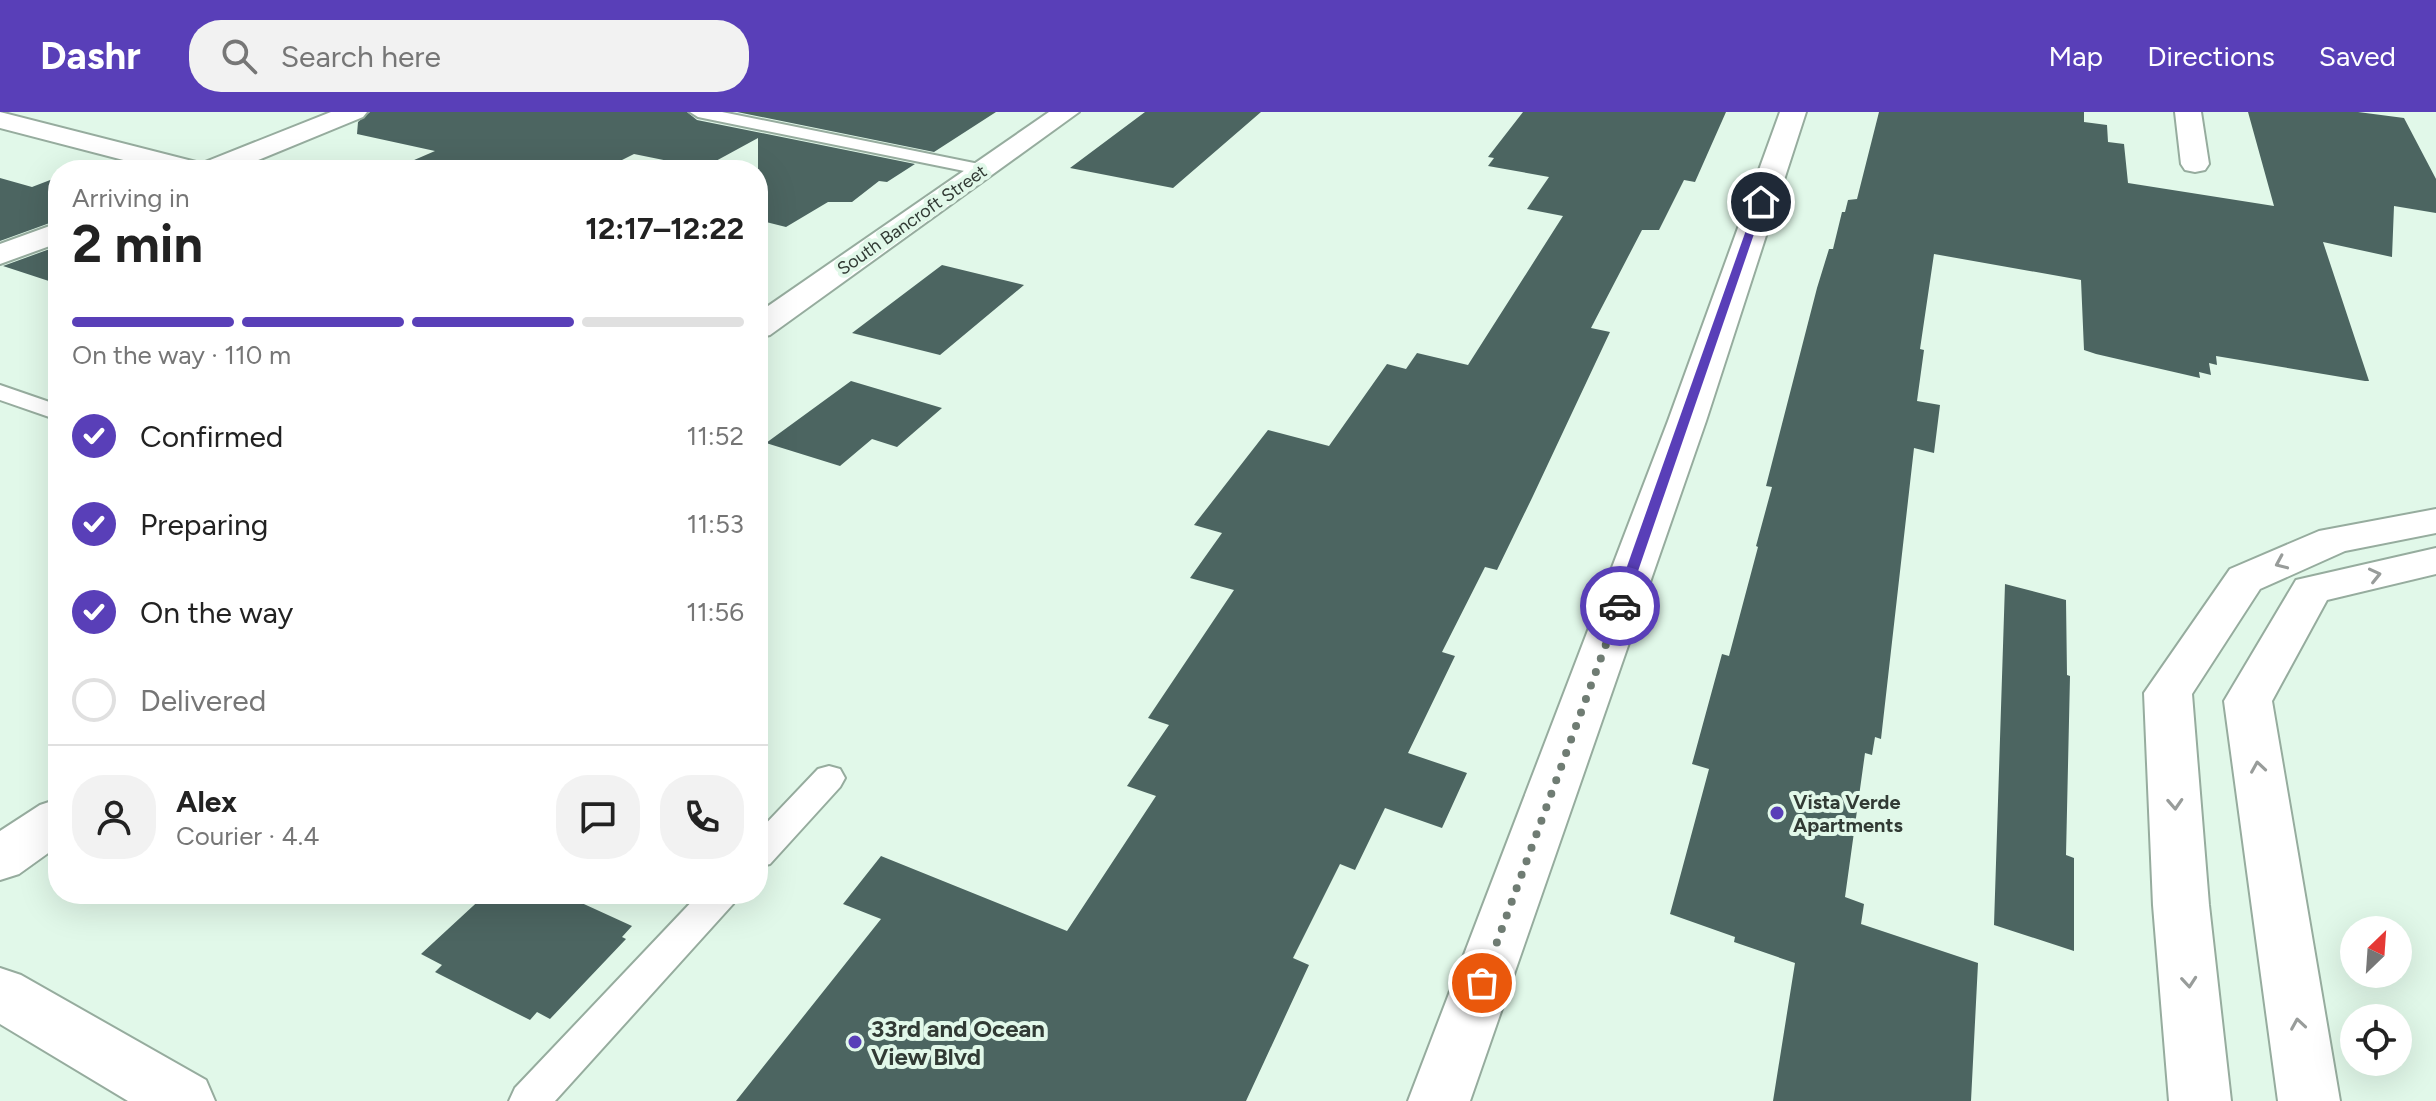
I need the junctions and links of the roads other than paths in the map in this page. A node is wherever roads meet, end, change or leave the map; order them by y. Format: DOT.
graph roads {
  1 [pos="354,112"];
  2 [pos="698,112"];
  3 [pos="1066,112"];
  4 [pos="1793,112"];
  5 [pos="2188,112"];
  6 [pos="0,120"];
  7 [pos="155,160"];
  8 [pos="235,160"];
  9 [pos="2195,164"];
  10 [pos="984,170"];
  11 [pos="48,236"];
  12 [pos="0,255"];
  13 [pos="768,317"];
  14 [pos="0,392"];
  15 [pos="48,409"];
  16 [pos="2436,521"];
  17 [pos="2436,561"];
  18 [pos="829,778"];
  19 [pos="48,826"];
  20 [pos="768,843"];
  21 [pos="0,859"];
  22 [pos="712,904"];
  23 [pos="0,993"];
  24 [pos="184,1101"];
  25 [pos="529,1101"];
  26 [pos="1439,1101"];
  27 [pos="2200,1101"];
  28 [pos="2309,1101"];
  1 -- 8 [label="main road"];
  2 -- 10 [label="lane"];
  3 -- 10 [label="main road, South Bancroft Street"];
  4 -- 26 [label="main road"];
  5 -- 9 [label="main road"];
  6 -- 7 [label="main road"];
  10 -- 13 [label="main road, South Bancroft Street"];
  11 -- 12 [label="main road"];
  14 -- 15 [label="lane"];
  16 -- 27 [label="main road, one-way"];
  28 -- 17 [label="main road, one-way"];
  18 -- 20 [label="lane"];
  19 -- 21 [label="main road"];
  22 -- 25 [label="lane"];
  23 -- 24 [label="main road"];
}
